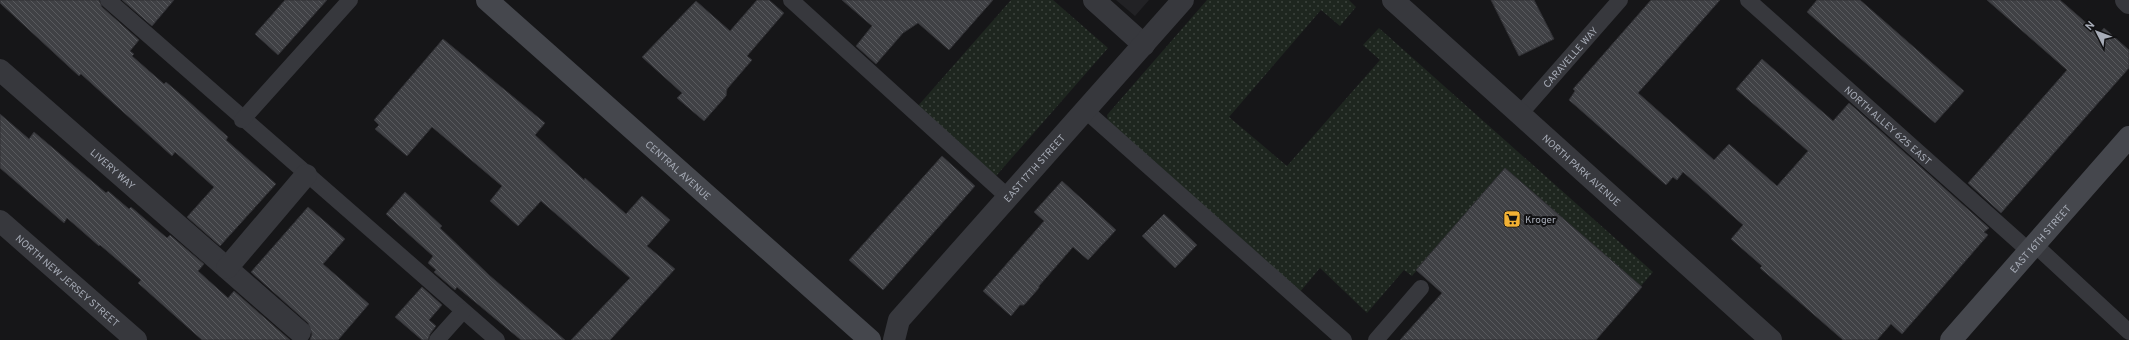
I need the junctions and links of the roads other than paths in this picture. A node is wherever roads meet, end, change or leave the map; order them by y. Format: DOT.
graph roads {
  1 [pos="108,0"];
  2 [pos="350,0"];
  3 [pos="487,0"];
  4 [pos="791,0"];
  5 [pos="1094,0"];
  6 [pos="1183,0"];
  7 [pos="1393,0"];
  8 [pos="1620,0"];
  9 [pos="1748,0"];
  10 [pos="2126,0"];
  11 [pos="2129,3"];
  12 [pos="1144,44"];
  13 [pos="0,70"];
  14 [pos="1086,110"];
  15 [pos="1520,114"];
  16 [pos="242,120"];
  17 [pos="2129,137"];
  18 [pos="306,175"];
  19 [pos="1009,198"];
  20 [pos="0,221"];
  21 [pos="2031,248"];
  22 [pos="227,268"];
  23 [pos="1421,288"];
  24 [pos="463,311"];
  25 [pos="300,332"];
  26 [pos="2129,332"];
  27 [pos="136,340"];
  28 [pos="437,340"];
  29 [pos="497,340"];
  30 [pos="870,340"];
  31 [pos="894,340"];
  32 [pos="1344,340"];
  33 [pos="1376,340"];
  34 [pos="1770,340"];
  35 [pos="1951,340"];
  1 -- 16 [label="lane"];
  2 -- 16 [label="lane"];
  3 -- 30 [label="main road, CENTRAL AVENUE"];
  4 -- 19 [label="lane"];
  5 -- 12 [label="street"];
  6 -- 12 [label="street, EAST 17TH STREET"];
  7 -- 15 [label="street, NORTH PARK AVENUE"];
  8 -- 15 [label="lane, CARAVELLE WAY"];
  9 -- 21 [label="lane, NORTH ALLEY 625 EAST"];
  10 -- 11 [label="street"];
  12 -- 14 [label="street, EAST 17TH STREET"];
  13 -- 22 [label="street, LIVERY WAY"];
  14 -- 19 [label="street, EAST 17TH STREET"];
  14 -- 32 [label="lane"];
  15 -- 34 [label="street, NORTH PARK AVENUE"];
  16 -- 18 [label="lane"];
  17 -- 21 [label="main road, EAST 16TH STREET"];
  18 -- 22 [label="street"];
  18 -- 24 [label="lane"];
  19 -- 31 [label="street, EAST 17TH STREET"];
  20 -- 27 [label="street, NORTH NEW JERSEY STREET"];
  21 -- 26 [label="lane, NORTH ALLEY 625 EAST"];
  21 -- 35 [label="main road, EAST 16TH STREET"];
  22 -- 25 [label="street, LIVERY WAY"];
  23 -- 33 [label="lane"];
  24 -- 28 [label="lane"];
  24 -- 29 [label="lane"];
}
